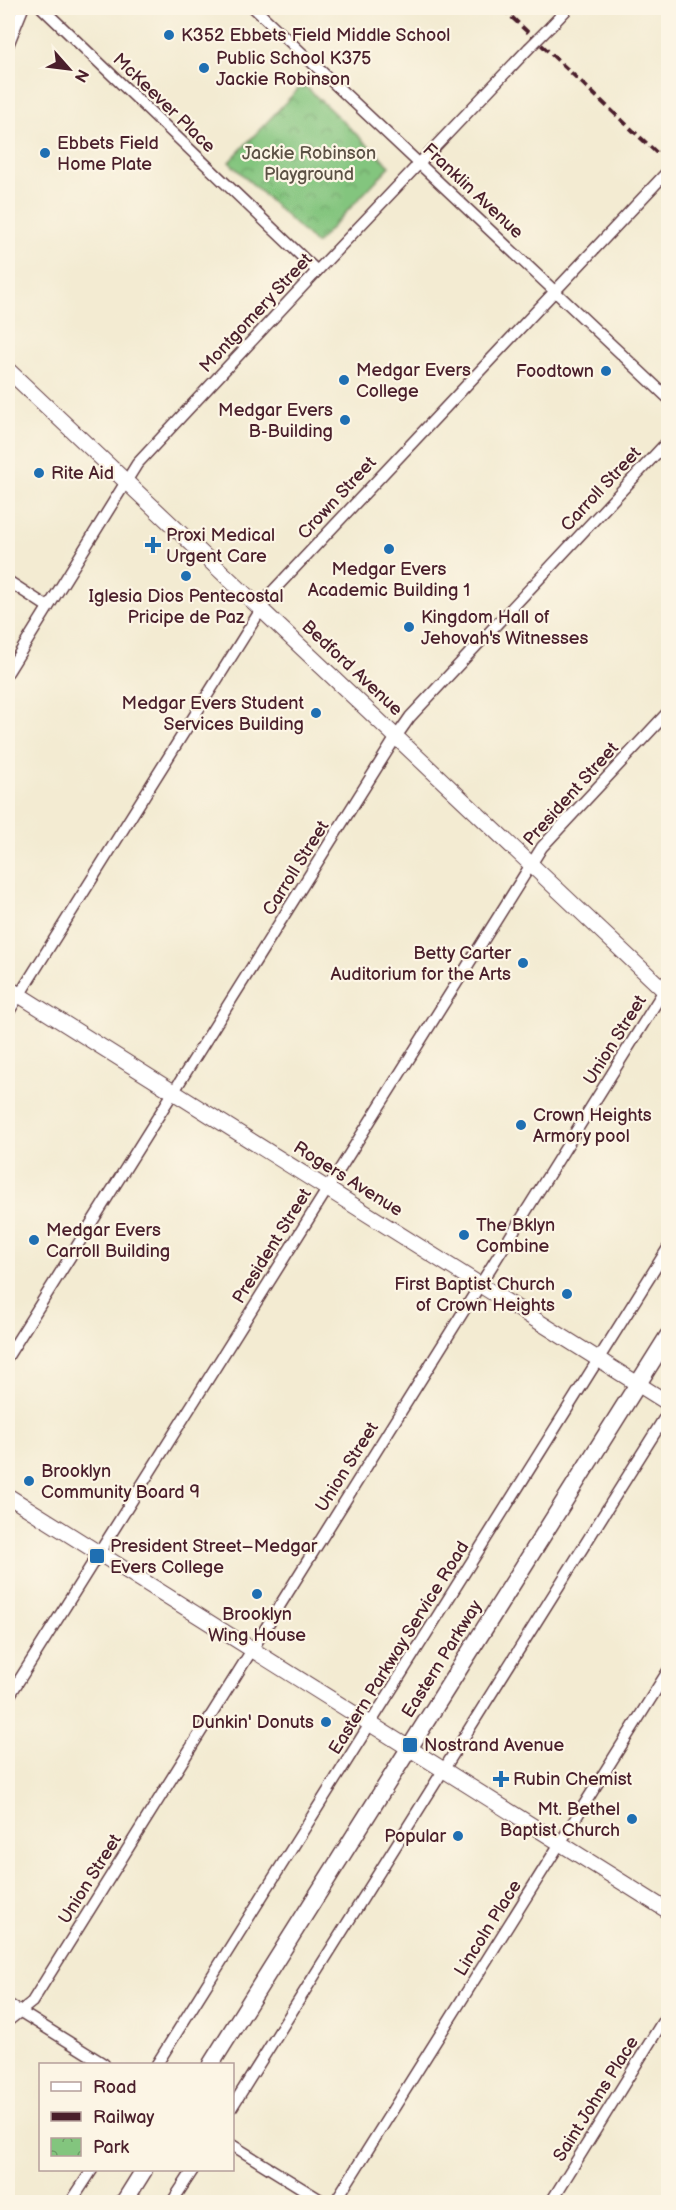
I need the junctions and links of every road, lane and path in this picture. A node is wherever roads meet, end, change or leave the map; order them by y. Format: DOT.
graph roads {
  1 [pos="23,8"];
  2 [pos="42,8"];
  3 [pos="254,8"];
  4 [pos="568,8"];
  5 [pos="8,45"];
  6 [pos="420,164"];
  7 [pos="669,171"];
  8 [pos="317,271"];
  9 [pos="555,291"];
  10 [pos="8,370"];
  11 [pos="669,399"];
  12 [pos="669,441"];
  13 [pos="126,482"];
  14 [pos="8,581"];
  15 [pos="48,607"];
  16 [pos="260,609"];
  17 [pos="8,672"];
  18 [pos="669,712"];
  19 [pos="396,737"];
  20 [pos="531,864"];
  21 [pos="667,990"];
  22 [pos="13,992"];
  23 [pos="8,1012"];
  24 [pos="173,1092"];
  25 [pos="327,1189"];
  26 [pos="669,1248"];
  27 [pos="481,1286"];
  28 [pos="669,1336"];
  29 [pos="8,1356"];
  30 [pos="599,1359"];
  31 [pos="638,1384"];
  32 [pos="669,1403"];
  33 [pos="669,1412"];
  34 [pos="8,1496"];
  35 [pos="98,1553"];
  36 [pos="252,1650"];
  37 [pos="669,1671"];
  38 [pos="8,1698"];
  39 [pos="371,1724"];
  40 [pos="410,1748"];
  41 [pos="444,1770"];
  42 [pos="561,1843"];
  43 [pos="669,1911"];
  44 [pos="8,2004"];
  45 [pos="20,2012"];
  46 [pos="669,2013"];
  47 [pos="8,2021"];
  48 [pos="102,2063"];
  49 [pos="158,2063"];
  50 [pos="212,2063"];
  51 [pos="234,2104"];
  52 [pos="234,2146"];
  53 [pos="91,2171"];
  54 [pos="143,2171"];
  55 [pos="192,2171"];
  56 [pos="71,2202"];
  57 [pos="124,2202"];
  58 [pos="172,2202"];
  59 [pos="324,2202"];
  60 [pos="335,2202"];
  61 [pos="551,2202"];
  1 -- 5 [label="street"];
  2 -- 8 [label="street, McKeever Place"];
  3 -- 6 [label="street, Franklin Avenue"];
  4 -- 6 [label="street, Montgomery Street, bridge"];
  6 -- 8 [label="street, Montgomery Street"];
  6 -- 9 [label="street, Franklin Avenue"];
  7 -- 9 [label="street, Crown Street"];
  8 -- 13 [label="street, Montgomery Street"];
  9 -- 11 [label="street, Franklin Avenue"];
  9 -- 16 [label="street, Crown Street"];
  10 -- 13 [label="main road, Bedford Avenue"];
  12 -- 19 [label="street, Carroll Street"];
  13 -- 15 [label="street, Montgomery Street"];
  13 -- 16 [label="main road, Bedford Avenue"];
  14 -- 15 [label="street"];
  15 -- 17 [label="street, Montgomery Street"];
  16 -- 19 [label="main road, Bedford Avenue"];
  16 -- 22 [label="street, Crown Street"];
  18 -- 20 [label="street, President Street"];
  19 -- 20 [label="main road, Bedford Avenue"];
  19 -- 24 [label="street, Carroll Street"];
  20 -- 21 [label="main road, Bedford Avenue"];
  20 -- 25 [label="street, President Street"];
  21 -- 27 [label="street, Union Street"];
  22 -- 23 [label="street, Crown Street"];
  22 -- 24 [label="main road, Rogers Avenue"];
  24 -- 25 [label="main road, Rogers Avenue"];
  24 -- 29 [label="street, Carroll Street"];
  25 -- 27 [label="main road, Rogers Avenue"];
  25 -- 35 [label="street, President Street"];
  26 -- 30 [label="street, Eastern Parkway Service Road"];
  27 -- 30 [label="main road, Rogers Avenue"];
  27 -- 36 [label="street, Union Street"];
  28 -- 31 [label="main road, Eastern Parkway"];
  30 -- 31 [label="main road, Rogers Avenue"];
  30 -- 39 [label="street, Eastern Parkway Service Road"];
  31 -- 32 [label="main road, Rogers Avenue"];
  31 -- 40 [label="main road, Eastern Parkway"];
  33 -- 41 [label="street"];
  34 -- 35 [label="main road"];
  35 -- 36 [label="main road"];
  35 -- 38 [label="street, President Street"];
  36 -- 39 [label="main road"];
  36 -- 45 [label="street, Union Street"];
  37 -- 42 [label="street, Lincoln Place"];
  39 -- 40 [label="main road"];
  39 -- 49 [label="street, Eastern Parkway Service Road"];
  40 -- 41 [label="main road"];
  40 -- 50 [label="main road, Eastern Parkway"];
  41 -- 42 [label="main road"];
  41 -- 51 [label="street"];
  42 -- 43 [label="main road"];
  42 -- 60 [label="street, Lincoln Place"];
  44 -- 45 [label="street"];
  45 -- 47 [label="street, Union Street"];
  45 -- 48 [label="street"];
  46 -- 61 [label="street, Saint Johns Place"];
  52 -- 59 [label="street"];
  53 -- 56 [label="street"];
  54 -- 57 [label="main road"];
  55 -- 58 [label="street"];
}
